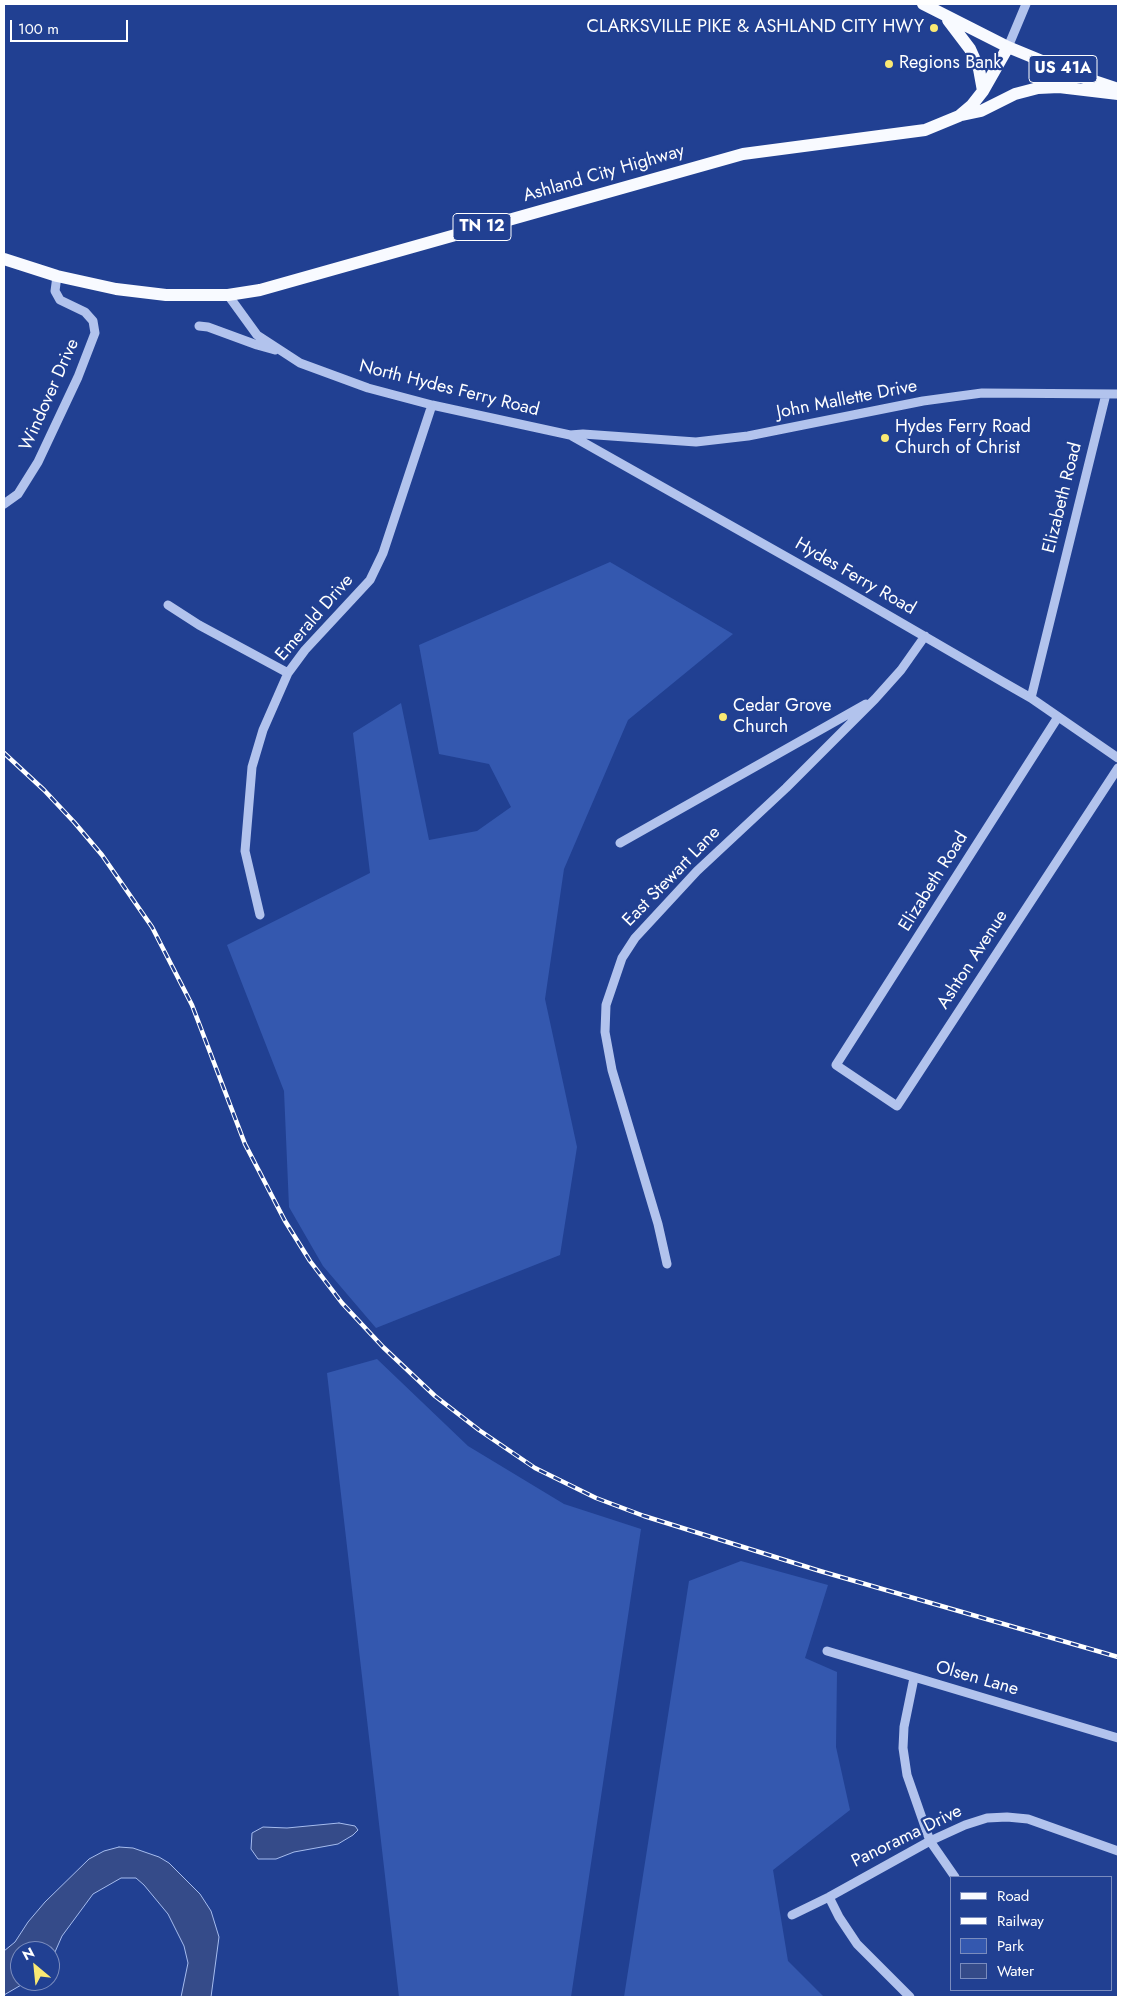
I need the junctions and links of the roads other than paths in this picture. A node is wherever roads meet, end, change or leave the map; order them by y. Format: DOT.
graph roads {
  1 [pos="923,4"];
  2 [pos="1026,4"];
  3 [pos="945,16"];
  4 [pos="1008,47"];
  5 [pos="1118,89"];
  6 [pos="984,91"];
  7 [pos="1118,94"];
  8 [pos="959,116"];
  9 [pos="4,258"];
  10 [pos="57,276"];
  11 [pos="228,295"];
  12 [pos="199,326"];
  13 [pos="283,352"];
  14 [pos="1106,394"];
  15 [pos="1118,394"];
  16 [pos="432,405"];
  17 [pos="583,434"];
  18 [pos="570,435"];
  19 [pos="4,504"];
  20 [pos="168,605"];
  21 [pos="925,636"];
  22 [pos="288,673"];
  23 [pos="1032,698"];
  24 [pos="875,699"];
  25 [pos="1058,717"];
  26 [pos="1118,758"];
  27 [pos="1118,768"];
  28 [pos="620,843"];
  29 [pos="260,915"];
  30 [pos="837,1063"];
  31 [pos="667,1264"];
  32 [pos="827,1651"];
  33 [pos="914,1678"];
  34 [pos="1118,1738"];
  35 [pos="930,1841"];
  36 [pos="1118,1851"];
  37 [pos="954,1876"];
  38 [pos="829,1897"];
  39 [pos="792,1915"];
  40 [pos="910,1997"];
  1 -- 3 [label="main road, US 41A"];
  2 -- 4 [label="street"];
  3 -- 4 [label="main road, US 41A"];
  3 -- 6 [label="main road"];
  4 -- 5 [label="main road, US 41A"];
  4 -- 6 [label="main road, Ashland City Highway / TN 12"];
  6 -- 8 [label="main road, Ashland City Highway / TN 12"];
  7 -- 8 [label="main road"];
  8 -- 11 [label="main road, Ashland City Highway / TN 12"];
  9 -- 10 [label="main road, Ashland City Highway / TN 12"];
  10 -- 11 [label="main road, Ashland City Highway / TN 12"];
  10 -- 19 [label="street, Windover Drive"];
  11 -- 13 [label="street, North Hydes Ferry Road"];
  12 -- 13 [label="street, North Hydes Ferry Road"];
  13 -- 16 [label="street, North Hydes Ferry Road"];
  14 -- 15 [label="street, John Mallette Drive"];
  14 -- 17 [label="street, John Mallette Drive"];
  14 -- 23 [label="street, Elizabeth Road"];
  16 -- 18 [label="street, North Hydes Ferry Road"];
  16 -- 22 [label="street, Emerald Drive"];
  17 -- 18 [label="street, North Hydes Ferry Road"];
  18 -- 21 [label="street, Hydes Ferry Road"];
  20 -- 22 [label="street"];
  21 -- 23 [label="street, Hydes Ferry Road"];
  21 -- 24 [label="street, East Stewart Lane"];
  22 -- 29 [label="street, Emerald Drive"];
  23 -- 25 [label="street, Hydes Ferry Road"];
  24 -- 28 [label="street"];
  24 -- 31 [label="street, East Stewart Lane"];
  25 -- 26 [label="street, Hydes Ferry Road"];
  25 -- 30 [label="street, Elizabeth Road"];
  27 -- 30 [label="street, Ashton Avenue"];
  32 -- 33 [label="street, Olsen Lane"];
  33 -- 34 [label="street, Olsen Lane"];
  33 -- 35 [label="street"];
  35 -- 36 [label="street, Panorama Drive"];
  35 -- 37 [label="street"];
  35 -- 38 [label="street, Panorama Drive"];
  38 -- 39 [label="street, Panorama Drive"];
  38 -- 40 [label="street"];
}
